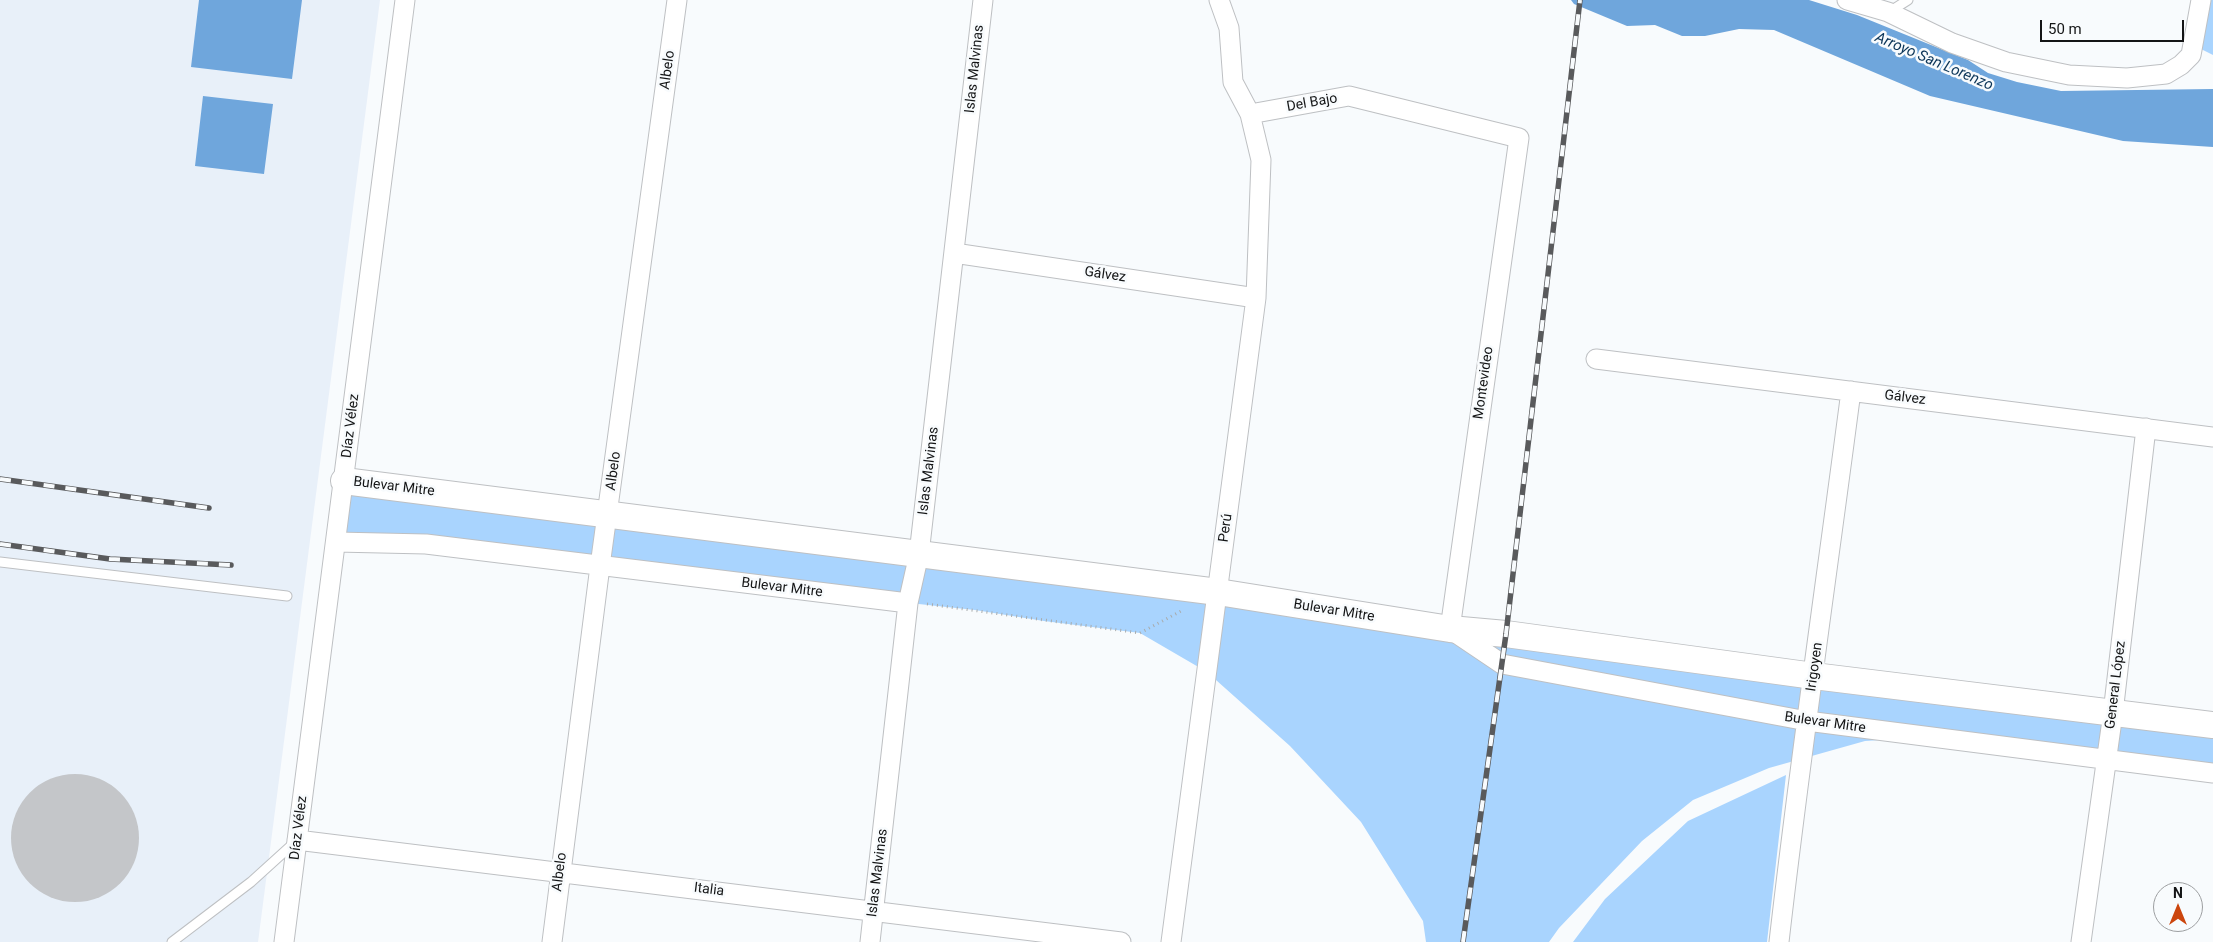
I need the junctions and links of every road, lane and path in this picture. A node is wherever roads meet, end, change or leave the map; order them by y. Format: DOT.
graph roads {
  1 [pos="405,0"];
  2 [pos="677,0"];
  3 [pos="983,0"];
  4 [pos="1219,0"];
  5 [pos="1847,0"];
  6 [pos="1908,0"];
  7 [pos="2201,0"];
  8 [pos="1890,6"];
  9 [pos="1250,114"];
  10 [pos="1518,138"];
  11 [pos="954,253"];
  12 [pos="1256,298"];
  13 [pos="1596,359"];
  14 [pos="1851,391"];
  15 [pos="2146,428"];
  16 [pos="2213,437"];
  17 [pos="344,481"];
  18 [pos="608,514"];
  19 [pos="336,542"];
  20 [pos="919,554"];
  21 [pos="0,562"];
  22 [pos="600,566"];
  23 [pos="1218,592"];
  24 [pos="287,596"];
  25 [pos="908,602"];
  26 [pos="1450,629"];
  27 [pos="1814,676"];
  28 [pos="2113,713"];
  29 [pos="1807,721"];
  30 [pos="2213,725"];
  31 [pos="2106,758"];
  32 [pos="2213,773"];
  33 [pos="297,840"];
  34 [pos="560,871"];
  35 [pos="873,911"];
  36 [pos="172,942"];
  37 [pos="284,942"];
  38 [pos="552,942"];
  39 [pos="870,942"];
  40 [pos="1122,942"];
  41 [pos="1171,942"];
  42 [pos="1779,942"];
  43 [pos="2082,942"];
  1 -- 17 [label="street, Díaz Vélez"];
  2 -- 18 [label="street, Albelo"];
  3 -- 11 [label="street, Islas Malvinas"];
  4 -- 9 [label="street"];
  5 -- 8 [label="street"];
  6 -- 8 [label="lane"];
  7 -- 8 [label="street"];
  9 -- 10 [label="street, Del Bajo"];
  9 -- 12 [label="street, Perú"];
  10 -- 26 [label="street, Montevideo"];
  11 -- 12 [label="street, Gálvez"];
  11 -- 20 [label="street, Islas Malvinas"];
  12 -- 23 [label="street, Perú"];
  13 -- 14 [label="street, Gálvez"];
  14 -- 15 [label="street, Gálvez"];
  14 -- 27 [label="street, Irigoyen"];
  15 -- 16 [label="street, Gálvez"];
  15 -- 28 [label="street, General López"];
  17 -- 18 [label="street, Bulevar Mitre"];
  17 -- 19 [label="street, Díaz Vélez"];
  18 -- 20 [label="street, Bulevar Mitre"];
  18 -- 22 [label="street, Albelo"];
  19 -- 22 [label="street, Bulevar Mitre"];
  19 -- 33 [label="street, Díaz Vélez"];
  20 -- 23 [label="street, Bulevar Mitre"];
  20 -- 25 [label="street, Islas Malvinas"];
  21 -- 24 [label="lane"];
  22 -- 25 [label="street, Bulevar Mitre"];
  22 -- 34 [label="street, Albelo"];
  23 -- 25 [label="path"];
  23 -- 26 [label="street, Bulevar Mitre"];
  23 -- 41 [label="street, Perú"];
  25 -- 35 [label="street, Islas Malvinas"];
  26 -- 27 [label="street, Bulevar Mitre"];
  26 -- 29 [label="street, Bulevar Mitre"];
  27 -- 28 [label="street, Bulevar Mitre"];
  27 -- 29 [label="street, Irigoyen"];
  28 -- 30 [label="street, Bulevar Mitre"];
  28 -- 31 [label="street, General López"];
  29 -- 31 [label="street, Bulevar Mitre"];
  29 -- 42 [label="street, Irigoyen"];
  31 -- 32 [label="street, Bulevar Mitre"];
  31 -- 43 [label="street, General López"];
  33 -- 34 [label="street, Italia"];
  33 -- 36 [label="lane"];
  33 -- 37 [label="street, Díaz Vélez"];
  34 -- 35 [label="street, Italia"];
  34 -- 38 [label="street, Albelo"];
  35 -- 39 [label="street, Islas Malvinas"];
  35 -- 40 [label="street, Italia"];
}
